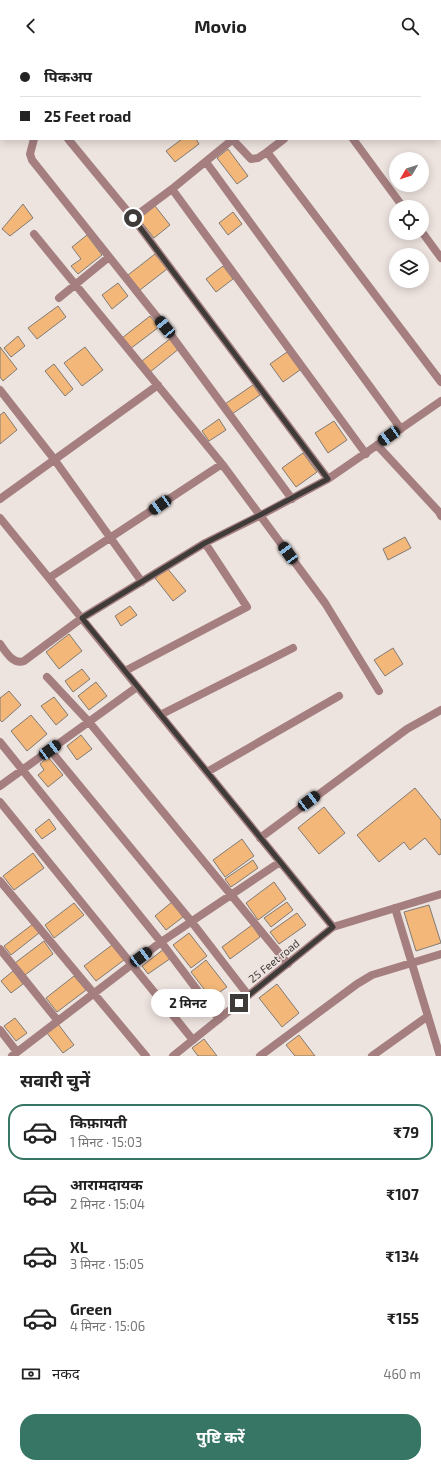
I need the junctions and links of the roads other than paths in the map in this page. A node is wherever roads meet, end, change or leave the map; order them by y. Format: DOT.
graph roads {
  1 [pos="34,140"];
  2 [pos="69,140"];
  3 [pos="232,140"];
  4 [pos="283,140"];
  5 [pos="354,140"];
  6 [pos="267,152"];
  7 [pos="206,162"];
  8 [pos="172,189"];
  9 [pos="398,200"];
  10 [pos="133,218"];
  11 [pos="34,234"];
  12 [pos="428,240"];
  13 [pos="109,257"];
  14 [pos="441,258"];
  15 [pos="75,284"];
  16 [pos="58,298"];
  17 [pos="441,382"];
  18 [pos="158,385"];
  19 [pos="0,390"];
  20 [pos="441,401"];
  21 [pos="401,428"];
  22 [pos="377,445"];
  23 [pos="366,454"];
  24 [pos="54,459"];
  25 [pos="222,464"];
  26 [pos="328,479"];
  27 [pos="0,499"];
  28 [pos="292,499"];
  29 [pos="260,515"];
  30 [pos="441,516"];
  31 [pos="0,518"];
  32 [pos="110,538"];
  33 [pos="205,543"];
  34 [pos="49,578"];
  35 [pos="142,582"];
  36 [pos="82,618"];
  37 [pos="0,644"];
  38 [pos="293,648"];
  39 [pos="125,671"];
  40 [pos="47,677"];
  41 [pos="137,687"];
  42 [pos="379,691"];
  43 [pos="339,696"];
  44 [pos="441,710"];
  45 [pos="160,715"];
  46 [pos="89,722"];
  47 [pos="0,742"];
  48 [pos="50,750"];
  49 [pos="23,769"];
  50 [pos="207,772"];
  51 [pos="0,786"];
  52 [pos="0,802"];
  53 [pos="260,838"];
  54 [pos="280,862"];
  55 [pos="0,881"];
  56 [pos="231,894"];
  57 [pos="441,894"];
  58 [pos="395,908"];
  59 [pos="191,921"];
  60 [pos="333,927"];
  61 [pos="161,942"];
  62 [pos="0,949"];
  63 [pos="441,954"];
  64 [pos="411,962"];
  65 [pos="132,964"];
  66 [pos="288,964"];
  67 [pos="94,993"];
  68 [pos="248,995"];
  69 [pos="428,1016"];
  70 [pos="220,1018"];
  71 [pos="58,1021"];
  72 [pos="0,1030"];
  73 [pos="193,1040"];
  74 [pos="14,1054"];
  75 [pos="146,1056"];
  76 [pos="173,1056"];
  77 [pos="260,1056"];
  78 [pos="372,1056"];
  79 [pos="440,1056"];
  1 -- 13 [label="street"];
  2 -- 10 [label="street"];
  3 -- 6 [label="street"];
  3 -- 7 [label="street"];
  4 -- 6 [label="street"];
  5 -- 9 [label="street"];
  6 -- 17 [label="street"];
  7 -- 8 [label="street"];
  7 -- 21 [label="street"];
  8 -- 10 [label="street"];
  8 -- 23 [label="street"];
  10 -- 26 [label="street"];
  11 -- 15 [label="street"];
  12 -- 14 [label="street"];
  13 -- 15 [label="street"];
  13 -- 28 [label="street"];
  15 -- 16 [label="street"];
  15 -- 18 [label="street"];
  18 -- 24 [label="street"];
  18 -- 25 [label="street"];
  19 -- 24 [label="street"];
  20 -- 21 [label="street"];
  21 -- 22 [label="street"];
  22 -- 23 [label="street"];
  22 -- 30 [label="street"];
  23 -- 26 [label="street"];
  24 -- 27 [label="street"];
  24 -- 32 [label="street"];
  25 -- 29 [label="street"];
  25 -- 32 [label="street"];
  26 -- 28 [label="street"];
  28 -- 29 [label="street"];
  29 -- 33 [label="street"];
  29 -- 42 [label="street"];
  31 -- 34 [label="street"];
  32 -- 34 [label="street"];
  32 -- 35 [label="street"];
  33 -- 35 [label="street"];
  33 -- 39 [label="street"];
  34 -- 36 [label="street"];
  35 -- 36 [label="street"];
  36 -- 37 [label="street"];
  36 -- 39 [label="street"];
  38 -- 45 [label="street"];
  39 -- 41 [label="street"];
  40 -- 46 [label="street"];
  41 -- 45 [label="street"];
  41 -- 46 [label="street"];
  43 -- 50 [label="street"];
  44 -- 53 [label="street"];
  45 -- 50 [label="street"];
  46 -- 48 [label="street"];
  46 -- 56 [label="street"];
  47 -- 49 [label="street"];
  48 -- 49 [label="street"];
  48 -- 59 [label="street"];
  49 -- 51 [label="street"];
  49 -- 61 [label="street"];
  50 -- 53 [label="street"];
  52 -- 65 [label="street"];
  53 -- 54 [label="street"];
  54 -- 56 [label="street"];
  54 -- 60 [label="street"];
  55 -- 67 [label="street"];
  56 -- 59 [label="street"];
  56 -- 66 [label="street"];
  57 -- 58 [label="street"];
  58 -- 60 [label="street"];
  58 -- 64 [label="street"];
  59 -- 61 [label="street"];
  59 -- 68 [label="street"];
  60 -- 66 [label="street, 25 Feet road"];
  61 -- 65 [label="street"];
  61 -- 70 [label="street"];
  62 -- 71 [label="street"];
  63 -- 64 [label="street"];
  64 -- 69 [label="street"];
  64 -- 77 [label="street"];
  65 -- 67 [label="street"];
  65 -- 73 [label="street"];
  66 -- 68 [label="street, 25 Feet road"];
  67 -- 71 [label="street"];
  67 -- 75 [label="street"];
  68 -- 70 [label="street, 25 Feet road"];
  69 -- 78 [label="street"];
  69 -- 79 [label="street"];
  70 -- 73 [label="street, 25 Feet road"];
  71 -- 74 [label="street"];
  72 -- 74 [label="street"];
  73 -- 76 [label="street, 25 Feet road"];
}
